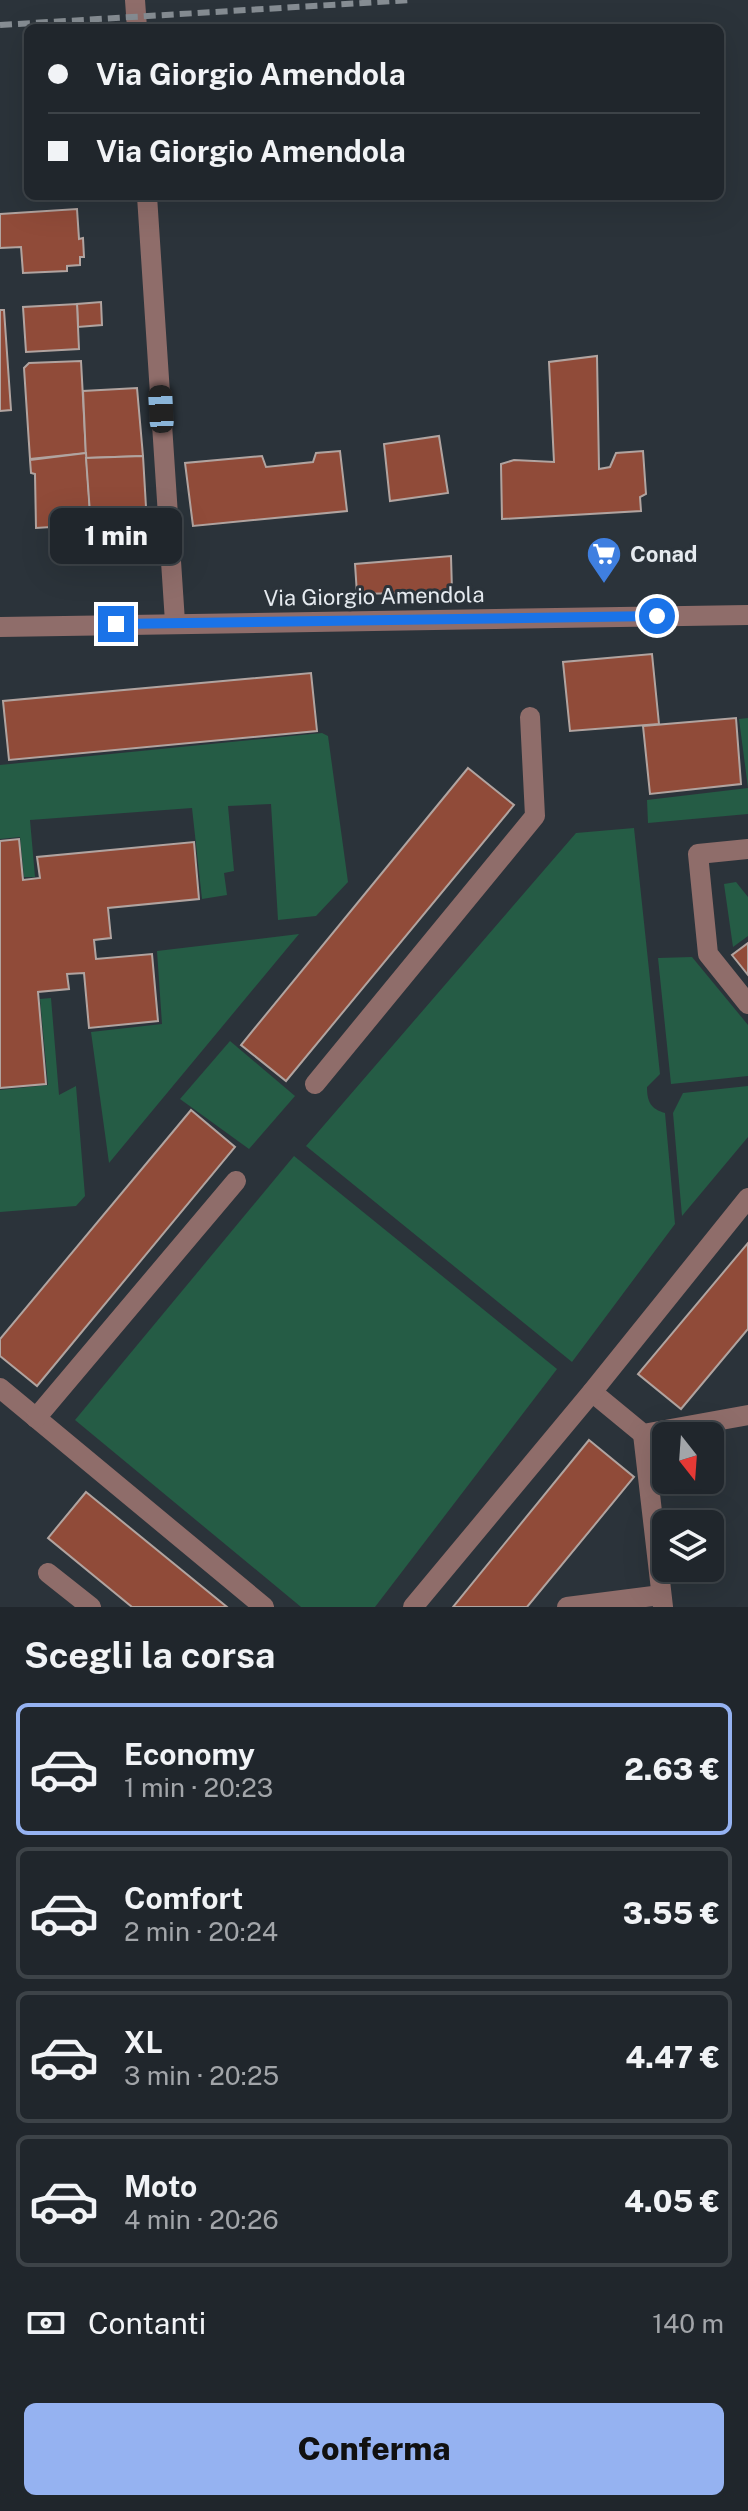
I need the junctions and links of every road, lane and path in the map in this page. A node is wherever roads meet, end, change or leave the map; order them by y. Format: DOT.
graph roads {
  1 [pos="135,0"];
  2 [pos="137,24"];
  3 [pos="147,200"];
  4 [pos="748,615"];
  5 [pos="175,622"];
  6 [pos="0,627"];
  7 [pos="530,717"];
  8 [pos="748,849"];
  9 [pos="748,1004"];
  10 [pos="315,1084"];
  11 [pos="236,1181"];
  12 [pos="748,1198"];
  13 [pos="0,1388"];
  14 [pos="592,1392"];
  15 [pos="748,1415"];
  16 [pos="36,1418"];
  17 [pos="643,1434"];
  18 [pos="48,1573"];
  19 [pos="662,1601"];
  20 [pos="91,1607"];
  21 [pos="264,1607"];
  22 [pos="413,1607"];
  23 [pos="567,1607"];
  1 -- 2 [label="street"];
  3 -- 5 [label="street"];
  4 -- 5 [label="street, Via Giorgio Amendola"];
  5 -- 6 [label="street, Via Giorgio Amendola"];
  7 -- 10 [label="street"];
  8 -- 9 [label="street"];
  11 -- 16 [label="street"];
  12 -- 14 [label="street"];
  13 -- 16 [label="street"];
  14 -- 17 [label="street"];
  14 -- 22 [label="street"];
  15 -- 17 [label="street"];
  16 -- 21 [label="street"];
  17 -- 19 [label="street"];
  18 -- 20 [label="street"];
  19 -- 23 [label="street"];
}
